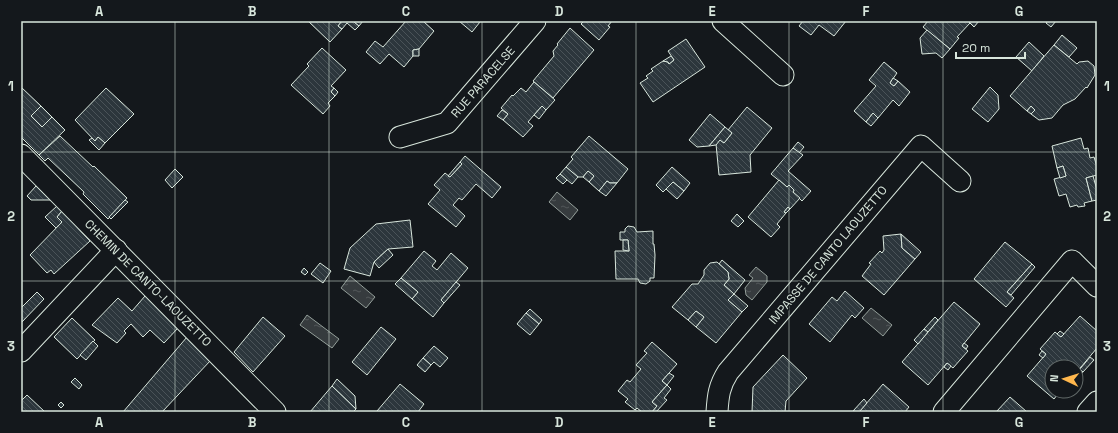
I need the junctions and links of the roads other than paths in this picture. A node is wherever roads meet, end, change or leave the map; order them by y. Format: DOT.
graph roads {
  1 [pos="535,21"];
  2 [pos="723,21"];
  3 [pos="783,75"];
  4 [pos="400,137"];
  5 [pos="21,155"];
  6 [pos="960,181"];
  7 [pos="116,250"];
  8 [pos="1097,286"];
  9 [pos="21,352"];
  10 [pos="1097,402"];
  11 [pos="275,412"];
  12 [pos="717,412"];
  13 [pos="944,412"];
  14 [pos="1088,412"];
  1 -- 4 [label="street, RUE PARACELSE"];
  2 -- 3 [label="street"];
  5 -- 7 [label="street, CHEMIN DE CANTO-LAOUZETTO"];
  6 -- 12 [label="street, IMPASSE DE CANTO LAOUZETTO"];
  7 -- 9 [label="street"];
  7 -- 11 [label="street, CHEMIN DE CANTO-LAOUZETTO"];
  8 -- 13 [label="street"];
  10 -- 14 [label="street"];
}
